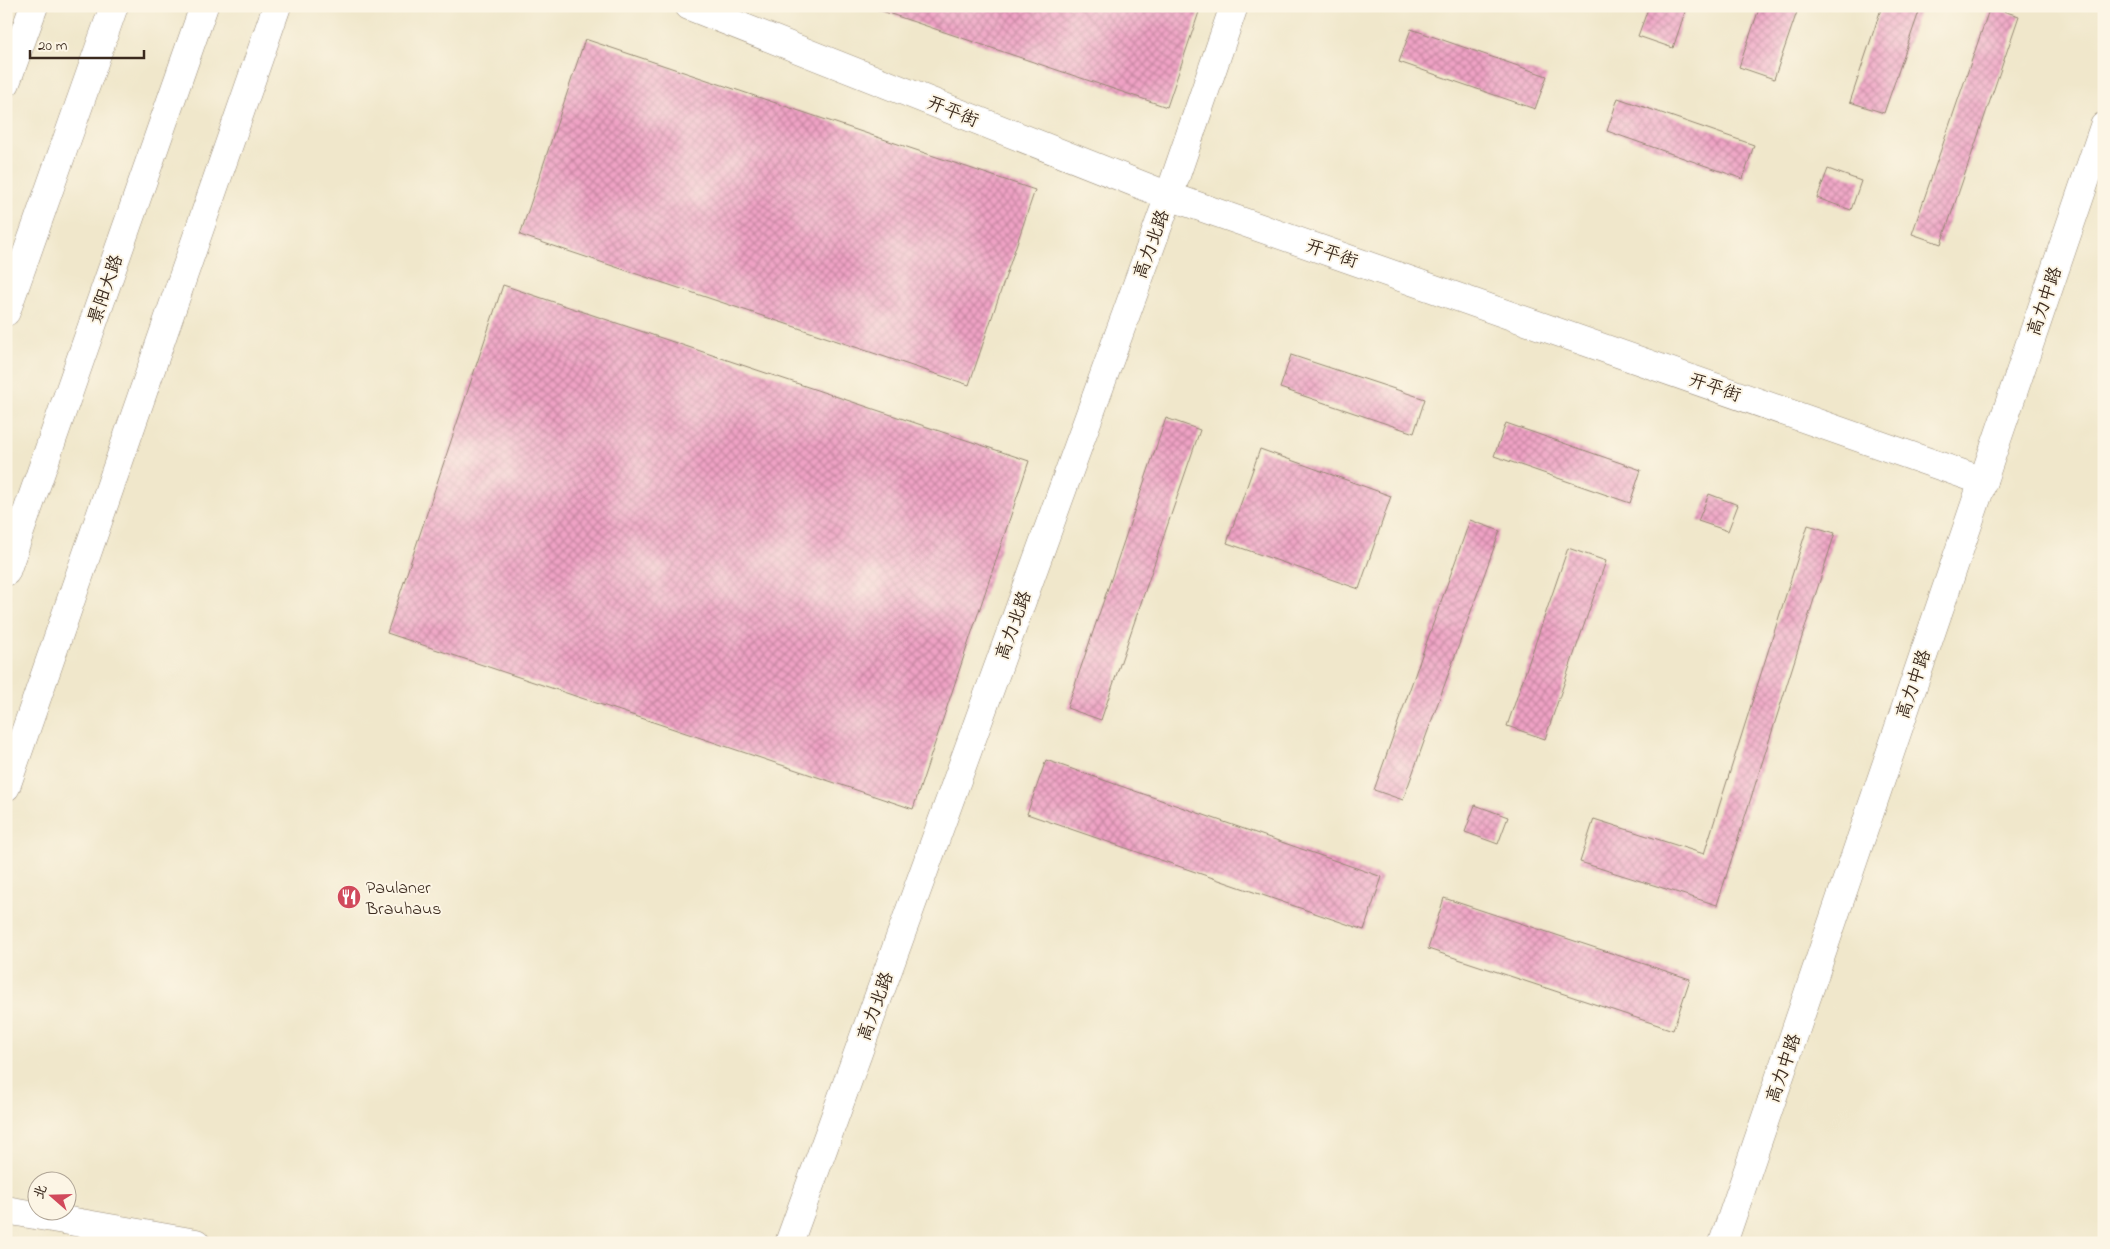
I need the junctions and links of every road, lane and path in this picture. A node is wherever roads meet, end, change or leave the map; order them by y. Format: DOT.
graph roads {
  1 [pos="34,6"];
  2 [pos="114,6"];
  3 [pos="204,6"];
  4 [pos="277,6"];
  5 [pos="690,6"];
  6 [pos="1234,6"];
  7 [pos="6,83"];
  8 [pos="2104,126"];
  9 [pos="1168,196"];
  10 [pos="6,312"];
  11 [pos="1983,481"];
  12 [pos="6,572"];
  13 [pos="6,787"];
  14 [pos="6,1210"];
  15 [pos="196,1243"];
  16 [pos="789,1243"];
  17 [pos="1723,1243"];
  1 -- 7 [label="street"];
  2 -- 10 [label="street"];
  3 -- 12 [label="street, 景阳大路"];
  4 -- 13 [label="street"];
  5 -- 9 [label="street, 开平街"];
  6 -- 9 [label="street, 高力北路"];
  8 -- 11 [label="street, 高力中路"];
  9 -- 11 [label="street, 开平街"];
  9 -- 16 [label="street, 高力北路"];
  11 -- 17 [label="street, 高力中路"];
  14 -- 15 [label="street"];
}
